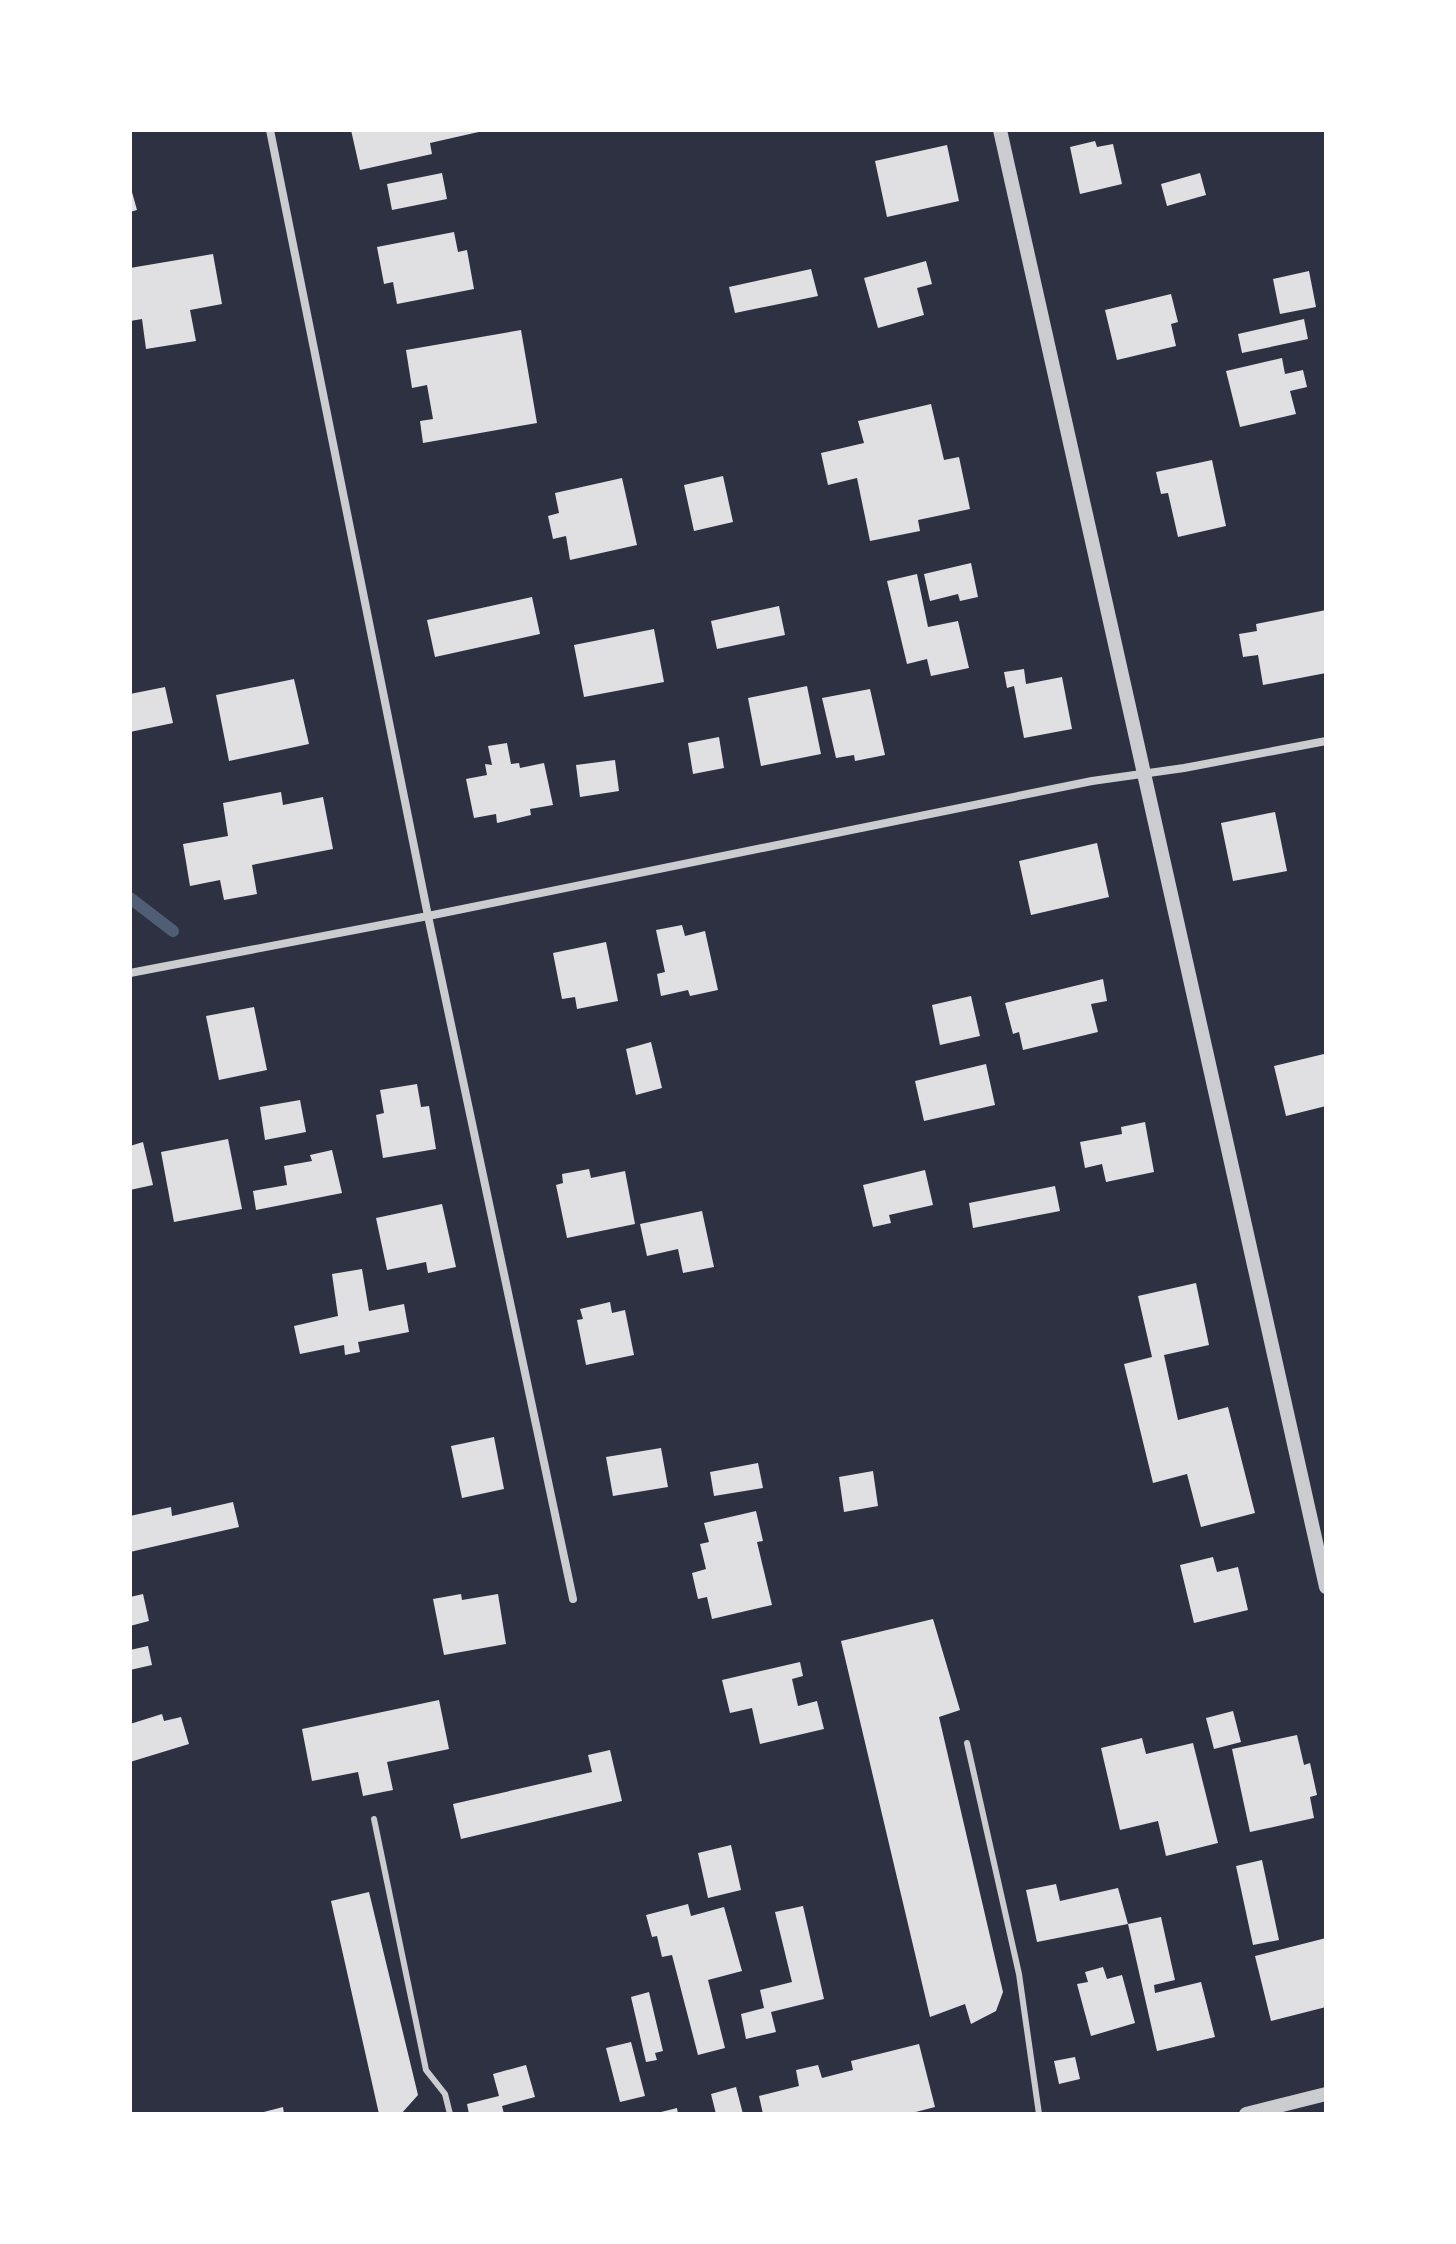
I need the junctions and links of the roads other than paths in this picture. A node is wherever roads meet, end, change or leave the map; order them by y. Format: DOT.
graph roads {
  1 [pos="270,130"];
  2 [pos="1000,130"];
  3 [pos="1326,741"];
  4 [pos="1144,774"];
  5 [pos="428,916"];
  6 [pos="130,973"];
  7 [pos="1326,1587"];
  8 [pos="573,1599"];
  9 [pos="967,1743"];
  10 [pos="374,1819"];
  11 [pos="1326,2094"];
  12 [pos="450,2114"];
  13 [pos="1039,2114"];
  14 [pos="1246,2114"];
  1 -- 5 [label="street"];
  2 -- 4 [label="street"];
  3 -- 4 [label="street"];
  4 -- 5 [label="street"];
  4 -- 7 [label="street"];
  5 -- 6 [label="street"];
  5 -- 8 [label="street"];
  9 -- 13 [label="lane"];
  10 -- 12 [label="lane"];
  11 -- 14 [label="street"];
}
